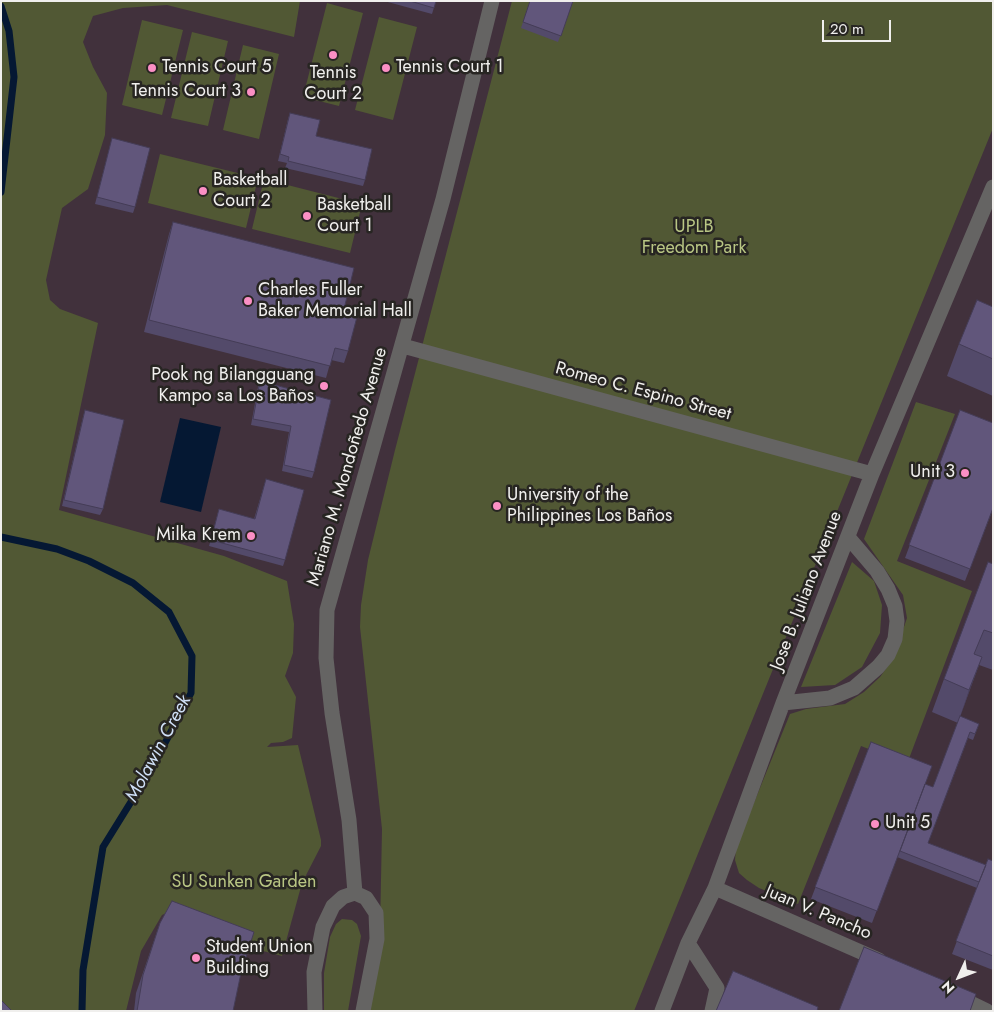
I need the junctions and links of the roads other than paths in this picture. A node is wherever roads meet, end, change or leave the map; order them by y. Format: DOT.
graph roads {
  1 [pos="492,1"];
  2 [pos="993,187"];
  3 [pos="403,346"];
  4 [pos="872,474"];
  5 [pos="848,537"];
  6 [pos="783,704"];
  7 [pos="715,888"];
  8 [pos="355,893"];
  9 [pos="688,943"];
  10 [pos="897,968"];
  11 [pos="942,989"];
  12 [pos="315,1011"];
  13 [pos="363,1011"];
  14 [pos="662,1011"];
  15 [pos="712,1011"];
  16 [pos="987,1011"];
  1 -- 3 [label="street, Mariano M. Mondoñedo Avenue"];
  2 -- 4 [label="street, Jose B. Juliano Avenue"];
  3 -- 4 [label="street, Romeo C. Espino Street"];
  3 -- 8 [label="street, Mariano M. Mondoñedo Avenue"];
  4 -- 5 [label="street, Jose B. Juliano Avenue"];
  5 -- 6 [label="street, Jose B. Juliano Avenue"];
  5 -- 6 [label="street"];
  6 -- 7 [label="street, Jose B. Juliano Avenue"];
  7 -- 9 [label="street, Jose B. Juliano Avenue"];
  7 -- 10 [label="street, Juan V. Pancho"];
  8 -- 12 [label="street"];
  8 -- 13 [label="street"];
  9 -- 14 [label="street, Jose B. Juliano Avenue"];
  9 -- 15 [label="street"];
  11 -- 16 [label="street"];
}
